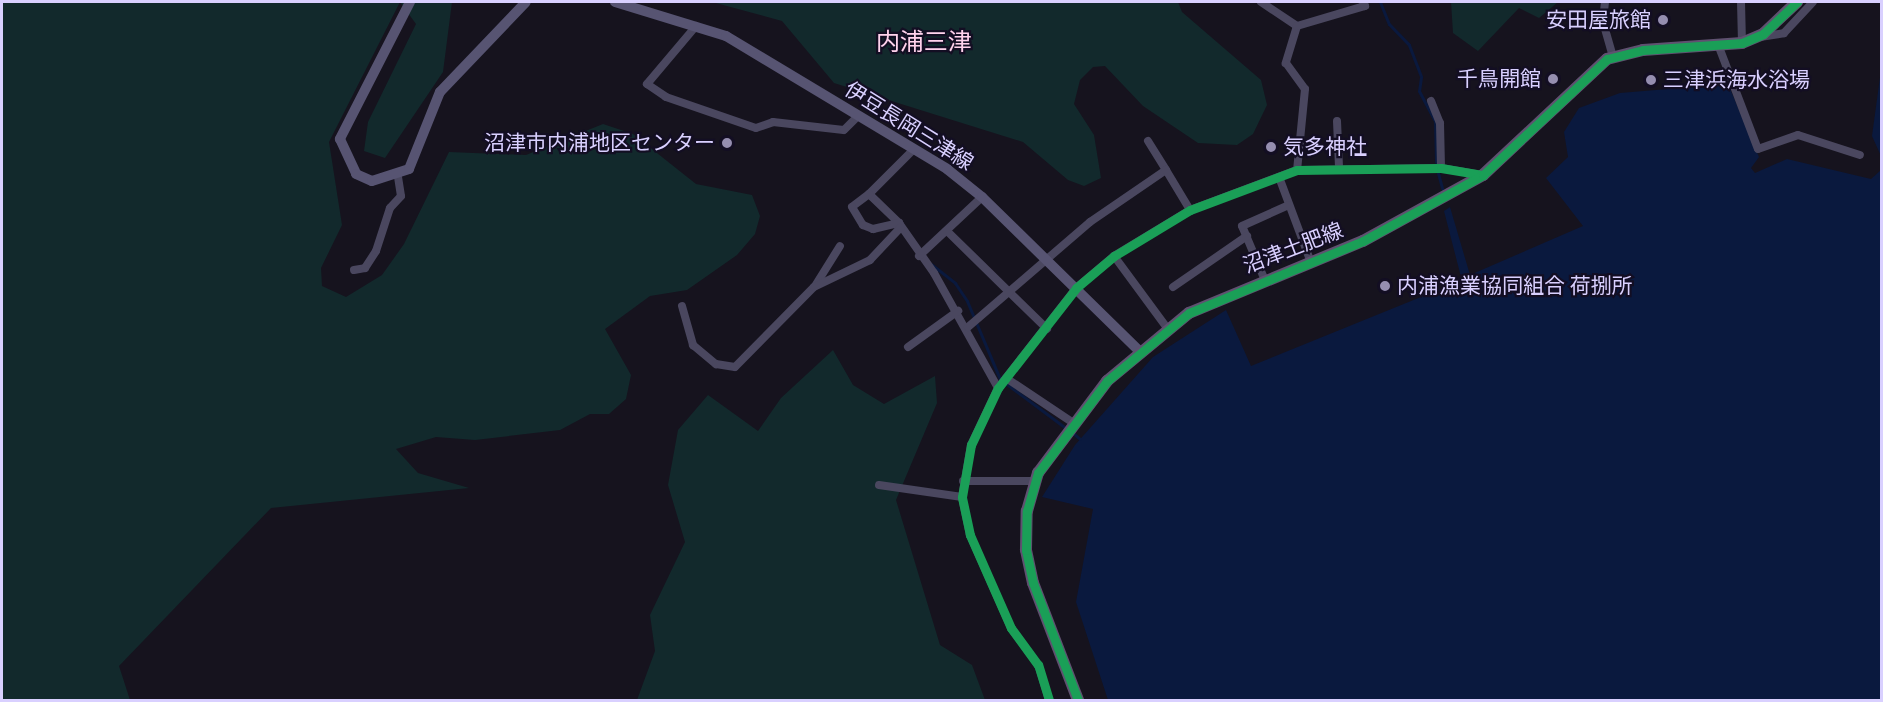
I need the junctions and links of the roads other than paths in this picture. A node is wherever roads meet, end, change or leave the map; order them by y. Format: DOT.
graph roads {
  1 [pos="410,2"];
  2 [pos="526,2"];
  3 [pos="622,2"];
  4 [pos="1261,2"];
  5 [pos="1363,2"];
  6 [pos="1605,2"];
  7 [pos="1741,2"];
  8 [pos="1797,2"];
  9 [pos="1813,2"];
  10 [pos="696,26"];
  11 [pos="1297,26"];
  12 [pos="1759,37"];
  13 [pos="1742,43"];
  14 [pos="1719,47"];
  15 [pos="1613,57"];
  16 [pos="1431,101"];
  17 [pos="858,116"];
  18 [pos="1337,122"];
  19 [pos="1148,141"];
  20 [pos="913,150"];
  21 [pos="1860,155"];
  22 [pos="1339,167"];
  23 [pos="1441,168"];
  24 [pos="1166,170"];
  25 [pos="1297,170"];
  26 [pos="1483,175"];
  27 [pos="398,177"];
  28 [pos="1279,177"];
  29 [pos="869,194"];
  30 [pos="982,196"];
  31 [pos="1289,206"];
  32 [pos="1190,210"];
  33 [pos="900,226"];
  34 [pos="947,231"];
  35 [pos="1247,236"];
  36 [pos="840,246"];
  37 [pos="919,256"];
  38 [pos="1114,256"];
  39 [pos="1046,258"];
  40 [pos="1310,260"];
  41 [pos="354,270"];
  42 [pos="1264,278"];
  43 [pos="1173,287"];
  44 [pos="814,288"];
  45 [pos="1076,288"];
  46 [pos="1010,295"];
  47 [pos="682,306"];
  48 [pos="958,311"];
  49 [pos="968,327"];
  50 [pos="1167,328"];
  51 [pos="1047,329"];
  52 [pos="908,347"];
  53 [pos="1139,351"];
  54 [pos="1006,378"];
  55 [pos="998,388"];
  56 [pos="1072,422"];
  57 [pos="963,481"];
  58 [pos="1035,481"];
  59 [pos="879,485"];
  60 [pos="962,497"];
  61 [pos="1048,700"];
  62 [pos="1078,700"];
  1 -- 27 [label="main road"];
  2 -- 27 [label="main road"];
  3 -- 10 [label="main road, 伊豆長岡三津線"];
  4 -- 11 [label="street"];
  5 -- 11 [label="street"];
  6 -- 15 [label="street"];
  7 -- 13 [label="street"];
  8 -- 12 [label="main road, 沼津土肥線"];
  9 -- 12 [label="street"];
  10 -- 17 [label="main road, 伊豆長岡三津線"];
  10 -- 17 [label="street"];
  11 -- 25 [label="street"];
  12 -- 13 [label="main road, 沼津土肥線"];
  13 -- 14 [label="main road, 沼津土肥線"];
  14 -- 15 [label="main road, 沼津土肥線"];
  14 -- 21 [label="street"];
  15 -- 26 [label="main road, 沼津土肥線"];
  16 -- 23 [label="street"];
  17 -- 20 [label="main road, 伊豆長岡三津線"];
  18 -- 22 [label="street"];
  19 -- 24 [label="street"];
  20 -- 29 [label="street"];
  20 -- 30 [label="main road, 伊豆長岡三津線"];
  22 -- 23 [label="street"];
  22 -- 25 [label="street"];
  23 -- 26 [label="street"];
  24 -- 32 [label="street"];
  24 -- 39 [label="street"];
  25 -- 28 [label="street"];
  26 -- 40 [label="main road, 沼津土肥線"];
  27 -- 41 [label="street"];
  28 -- 31 [label="street"];
  28 -- 32 [label="street"];
  29 -- 33 [label="street"];
  29 -- 33 [label="street"];
  30 -- 34 [label="street"];
  30 -- 39 [label="main road, 伊豆長岡三津線"];
  31 -- 35 [label="street"];
  31 -- 40 [label="street"];
  32 -- 38 [label="street"];
  33 -- 37 [label="street"];
  33 -- 44 [label="street"];
  34 -- 37 [label="street"];
  34 -- 46 [label="street"];
  35 -- 42 [label="street"];
  35 -- 43 [label="street"];
  36 -- 44 [label="street"];
  37 -- 48 [label="street"];
  38 -- 45 [label="street"];
  38 -- 50 [label="street"];
  39 -- 45 [label="main road, 伊豆長岡三津線"];
  39 -- 46 [label="street"];
  40 -- 42 [label="main road, 沼津土肥線"];
  42 -- 50 [label="main road, 沼津土肥線"];
  44 -- 47 [label="street"];
  45 -- 51 [label="street"];
  45 -- 53 [label="main road, 伊豆長岡三津線"];
  46 -- 49 [label="street"];
  46 -- 51 [label="street"];
  48 -- 49 [label="street"];
  48 -- 52 [label="street"];
  49 -- 55 [label="street"];
  50 -- 53 [label="main road, 沼津土肥線"];
  51 -- 54 [label="street"];
  53 -- 56 [label="main road, 沼津土肥線"];
  54 -- 55 [label="street"];
  54 -- 56 [label="street"];
  55 -- 57 [label="street"];
  56 -- 58 [label="main road, 沼津土肥線"];
  57 -- 58 [label="street"];
  57 -- 60 [label="street"];
  58 -- 62 [label="main road, 沼津土肥線"];
  59 -- 60 [label="street"];
  60 -- 61 [label="street"];
}
